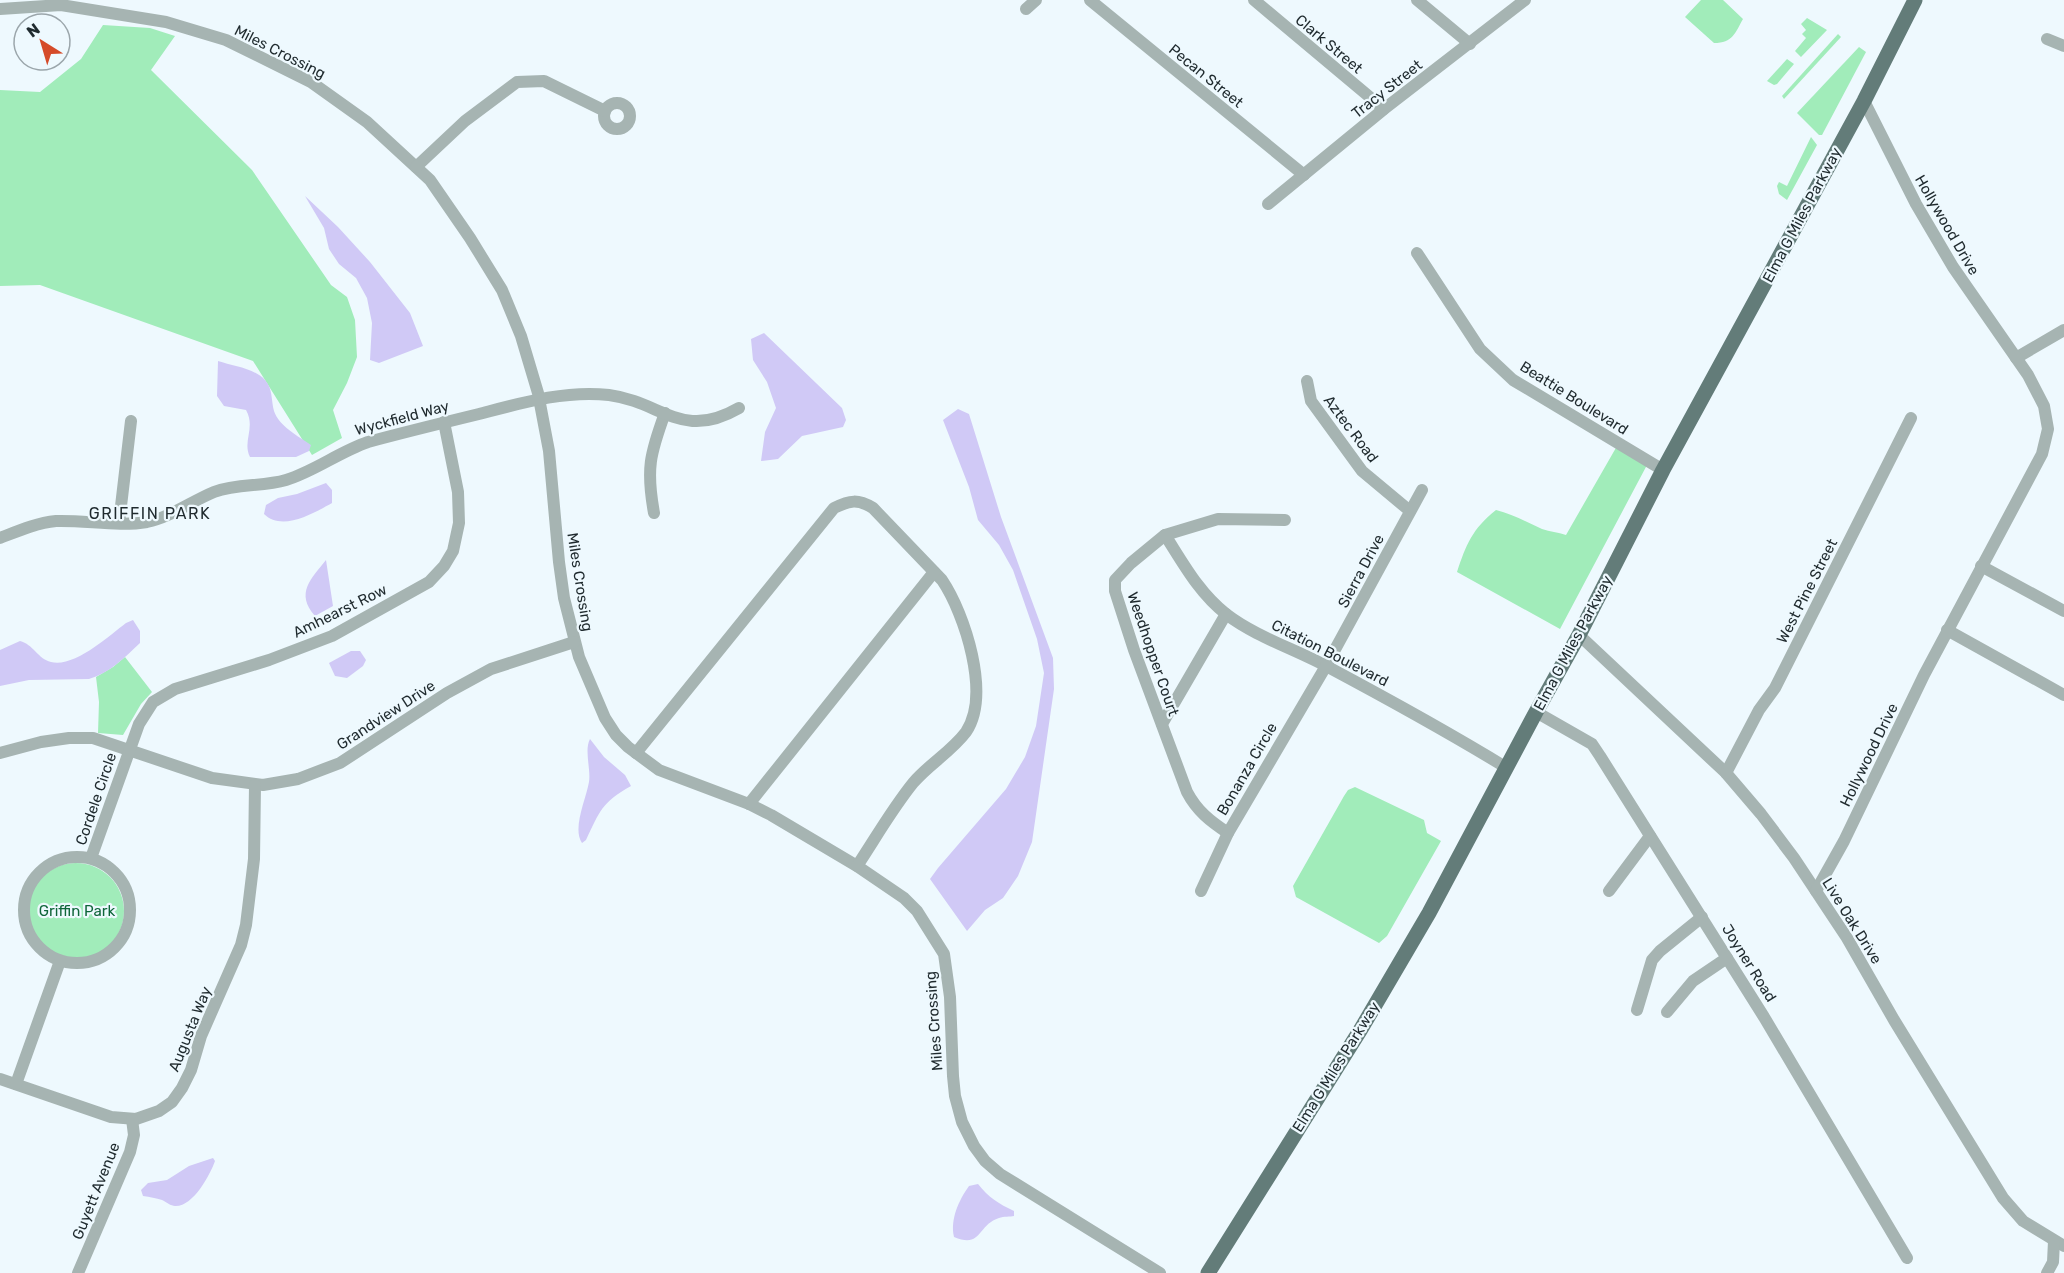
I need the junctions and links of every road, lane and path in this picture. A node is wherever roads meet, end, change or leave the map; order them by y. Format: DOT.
graph roads {
  1 [pos="1035,0"];
  2 [pos="1090,0"];
  3 [pos="1254,0"];
  4 [pos="1417,0"];
  5 [pos="1525,0"];
  6 [pos="1915,0"];
  7 [pos="61,3"];
  8 [pos="0,9"];
  9 [pos="1026,9"];
  10 [pos="2047,39"];
  11 [pos="1470,44"];
  12 [pos="2064,46"];
  13 [pos="1863,101"];
  14 [pos="1384,109"];
  15 [pos="605,111"];
  16 [pos="416,167"];
  17 [pos="1304,175"];
  18 [pos="1268,204"];
  19 [pos="1417,253"];
  20 [pos="2064,330"];
  21 [pos="2016,358"];
  22 [pos="1307,381"];
  23 [pos="539,399"];
  24 [pos="739,408"];
  25 [pos="665,413"];
  26 [pos="1911,418"];
  27 [pos="131,421"];
  28 [pos="444,422"];
  29 [pos="1663,470"];
  30 [pos="1422,490"];
  31 [pos="1410,511"];
  32 [pos="654,513"];
  33 [pos="1285,520"];
  34 [pos="119,523"];
  35 [pos="1165,535"];
  36 [pos="0,538"];
  37 [pos="1981,566"];
  38 [pos="934,572"];
  39 [pos="2064,611"];
  40 [pos="1226,614"];
  41 [pos="1947,630"];
  42 [pos="1579,635"];
  43 [pos="574,642"];
  44 [pos="1326,666"];
  45 [pos="2064,695"];
  46 [pos="1536,712"];
  47 [pos="1162,724"];
  48 [pos="129,749"];
  49 [pos="0,753"];
  50 [pos="636,753"];
  51 [pos="1507,768"];
  52 [pos="1726,773"];
  53 [pos="255,785"];
  54 [pos="749,804"];
  55 [pos="1228,833"];
  56 [pos="1650,836"];
  57 [pos="92,858"];
  58 [pos="857,866"];
  59 [pos="1200,891"];
  60 [pos="1609,891"];
  61 [pos="1816,891"];
  62 [pos="1702,917"];
  63 [pos="1727,958"];
  64 [pos="60,961"];
  65 [pos="1637,1010"];
  66 [pos="1667,1012"];
  67 [pos="0,1079"];
  68 [pos="16,1084"];
  69 [pos="132,1119"];
  70 [pos="2059,1243"];
  71 [pos="1906,1258"];
  72 [pos="78,1273"];
  73 [pos="1160,1273"];
  74 [pos="1208,1273"];
  75 [pos="2047,1273"];
  1 -- 9 [label="street"];
  2 -- 17 [label="street, Pecan Street"];
  3 -- 14 [label="street, Clark Street"];
  4 -- 11 [label="street"];
  5 -- 11 [label="street, Tracy Street"];
  6 -- 13 [label="main road, Elma G Miles Parkway"];
  7 -- 8 [label="street, Miles Crossing"];
  7 -- 16 [label="street, Miles Crossing"];
  10 -- 12 [label="street"];
  11 -- 14 [label="street, Tracy Street"];
  13 -- 21 [label="street, Hollywood Drive"];
  13 -- 29 [label="main road, Elma G Miles Parkway"];
  14 -- 17 [label="street, Tracy Street"];
  15 -- 16 [label="street"];
  16 -- 23 [label="street, Miles Crossing"];
  17 -- 18 [label="street, Tracy Street"];
  19 -- 29 [label="street, Beattie Boulevard"];
  20 -- 21 [label="street"];
  21 -- 37 [label="street, Hollywood Drive"];
  22 -- 31 [label="street, Aztec Road"];
  23 -- 25 [label="street, Wyckfield Way"];
  23 -- 28 [label="street, Wyckfield Way"];
  23 -- 43 [label="street, Miles Crossing"];
  24 -- 25 [label="street, Wyckfield Way"];
  25 -- 32 [label="street"];
  26 -- 52 [label="street, West Pine Street"];
  27 -- 34 [label="street"];
  28 -- 34 [label="street, Wyckfield Way"];
  28 -- 48 [label="street, Amhearst Row"];
  29 -- 42 [label="main road, Elma G Miles Parkway"];
  30 -- 31 [label="street, Sierra Drive"];
  31 -- 44 [label="street, Sierra Drive"];
  33 -- 35 [label="street, Weedhopper Court"];
  34 -- 36 [label="street, Wyckfield Way"];
  35 -- 40 [label="street, Citation Boulevard"];
  35 -- 47 [label="street, Weedhopper Court"];
  37 -- 39 [label="street"];
  37 -- 41 [label="street, Hollywood Drive"];
  38 -- 50 [label="street"];
  38 -- 54 [label="street"];
  38 -- 58 [label="street"];
  40 -- 44 [label="street, Citation Boulevard"];
  40 -- 47 [label="street"];
  41 -- 45 [label="street"];
  41 -- 61 [label="street, Hollywood Drive"];
  42 -- 46 [label="main road, Elma G Miles Parkway"];
  42 -- 52 [label="street, Live Oak Drive"];
  43 -- 50 [label="street, Miles Crossing"];
  43 -- 53 [label="street, Grandview Drive"];
  44 -- 51 [label="street, Citation Boulevard"];
  44 -- 55 [label="street, Bonanza Circle"];
  46 -- 51 [label="main road, Elma G Miles Parkway"];
  46 -- 56 [label="street, Joyner Road"];
  47 -- 55 [label="street, Weedhopper Court"];
  48 -- 49 [label="street, Grandview Drive"];
  48 -- 53 [label="street, Grandview Drive"];
  48 -- 57 [label="street, Cordele Circle"];
  50 -- 54 [label="street, Miles Crossing"];
  51 -- 74 [label="main road, Elma G Miles Parkway"];
  52 -- 61 [label="street, Live Oak Drive"];
  53 -- 69 [label="street, Augusta Way"];
  54 -- 58 [label="street, Miles Crossing"];
  55 -- 59 [label="street, Bonanza Circle"];
  56 -- 60 [label="street"];
  56 -- 62 [label="street, Joyner Road"];
  57 -- 64 [label="street, Cordele Circle"];
  57 -- 64 [label="street, Cordele Circle"];
  58 -- 73 [label="street, Miles Crossing"];
  61 -- 70 [label="street, Live Oak Drive"];
  62 -- 63 [label="street, Joyner Road"];
  62 -- 65 [label="street"];
  63 -- 66 [label="street"];
  63 -- 71 [label="street, Joyner Road"];
  64 -- 68 [label="street"];
  67 -- 68 [label="street, Augusta Way"];
  68 -- 69 [label="street, Augusta Way"];
  69 -- 72 [label="street, Guyett Avenue"];
  70 -- 75 [label="street"];
}
